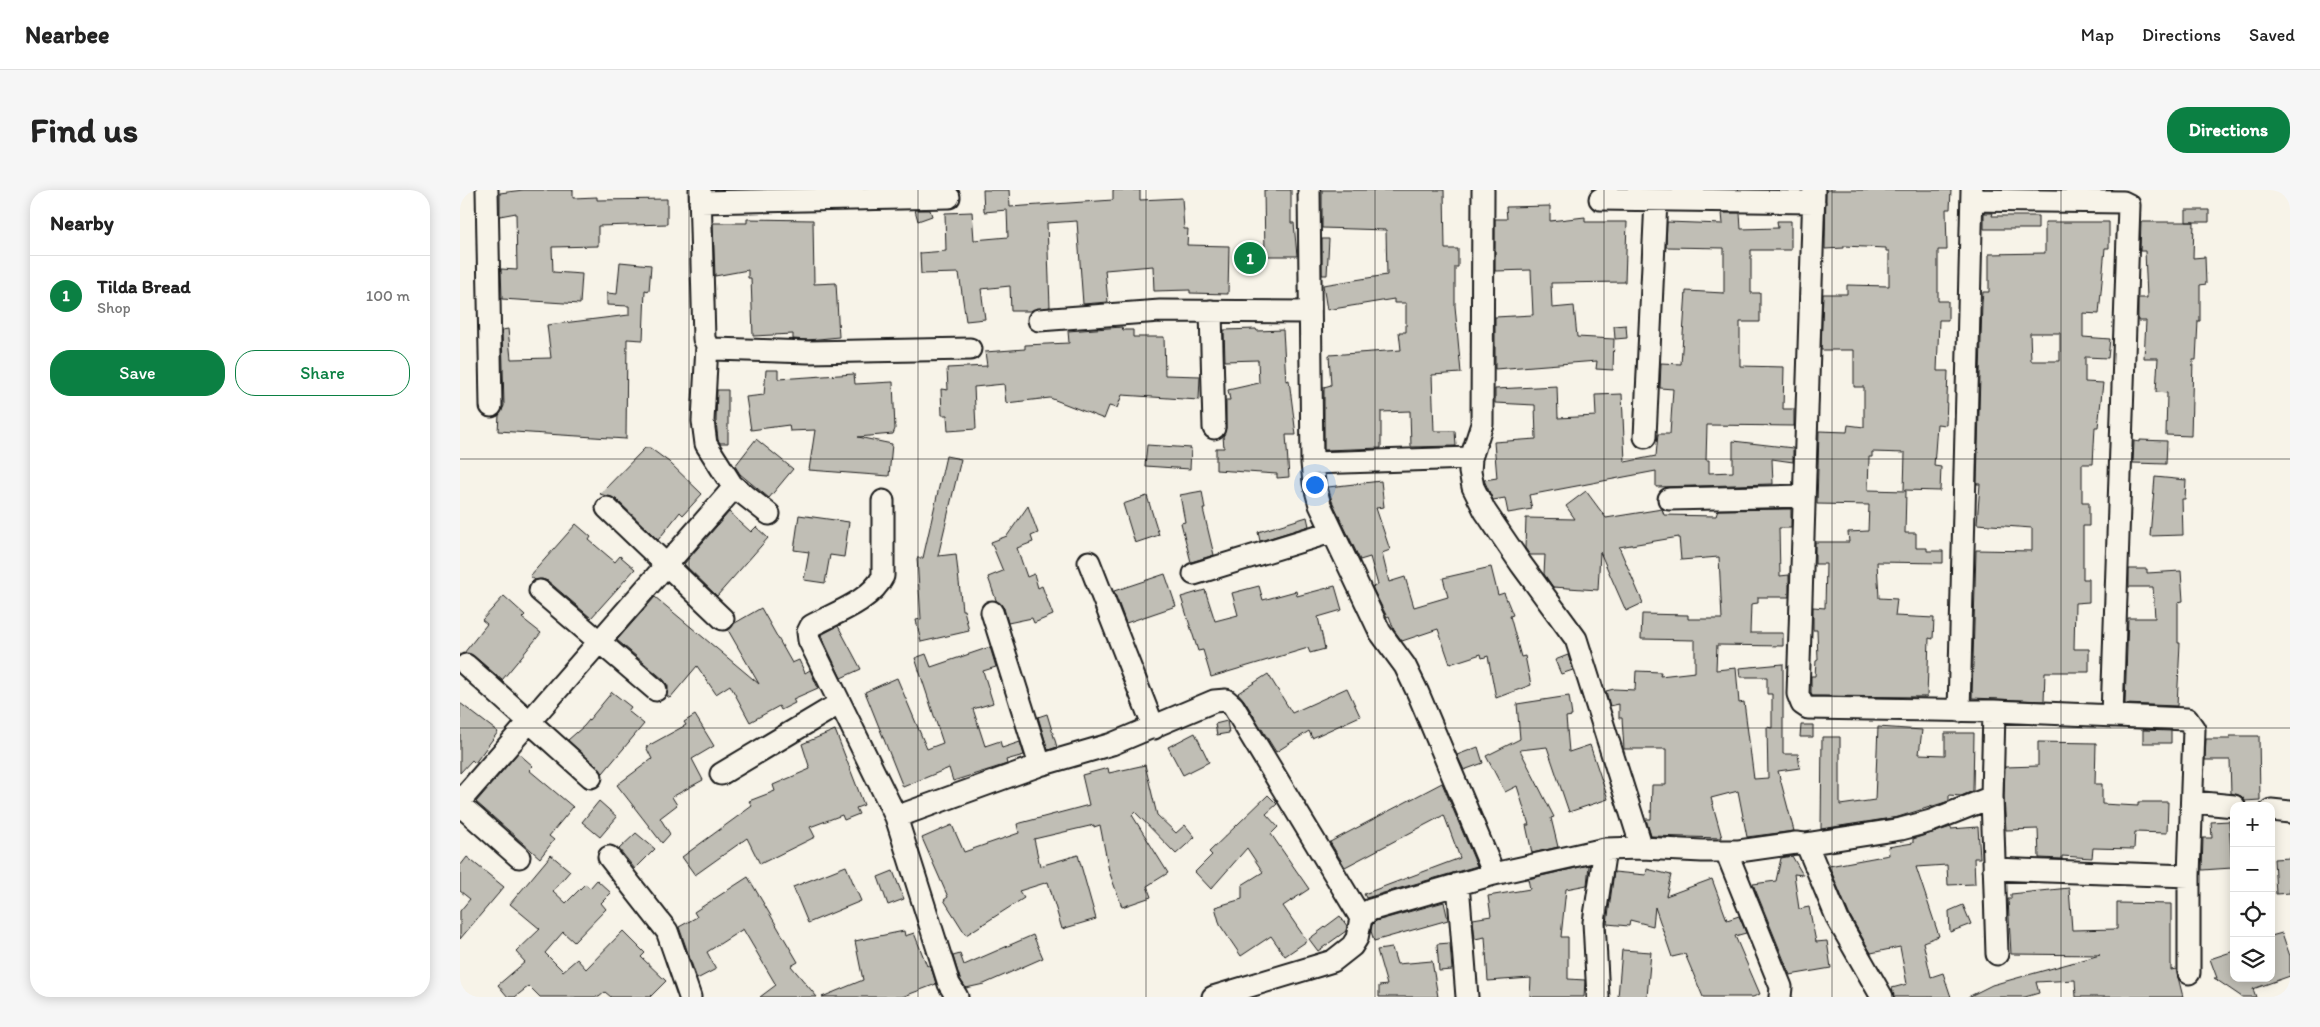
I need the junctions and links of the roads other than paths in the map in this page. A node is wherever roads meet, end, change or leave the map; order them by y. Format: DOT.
graph roads {
  1 [pos="487,190"];
  2 [pos="1309,190"];
  3 [pos="1483,190"];
  4 [pos="1972,195"];
  5 [pos="700,196"];
  6 [pos="1814,196"];
  7 [pos="949,197"];
  8 [pos="1600,199"];
  9 [pos="1656,200"];
  10 [pos="1211,311"];
  11 [pos="1310,312"];
  12 [pos="1039,320"];
  13 [pos="707,345"];
  14 [pos="970,349"];
  15 [pos="491,406"];
  16 [pos="1214,428"];
  17 [pos="1645,437"];
  18 [pos="1471,458"];
  19 [pos="1312,464"];
  20 [pos="732,485"];
  21 [pos="1804,496"];
  22 [pos="1670,499"];
  23 [pos="883,502"];
  24 [pos="607,508"];
  25 [pos="769,514"];
  26 [pos="1331,532"];
  27 [pos="1089,562"];
  28 [pos="667,564"];
  29 [pos="1194,574"];
  30 [pos="540,591"];
  31 [pos="992,612"];
  32 [pos="724,619"];
  33 [pos="600,641"];
  34 [pos="466,665"];
  35 [pos="656,690"];
  36 [pos="840,703"];
  37 [pos="1959,711"];
  38 [pos="1994,711"];
  39 [pos="2112,716"];
  40 [pos="528,722"];
  41 [pos="1154,728"];
  42 [pos="1040,764"];
  43 [pos="721,774"];
  44 [pos="591,777"];
  45 [pos="1992,797"];
  46 [pos="2193,802"];
  47 [pos="460,803"];
  48 [pos="2230,806"];
  49 [pos="2275,810"];
  50 [pos="2290,812"];
  51 [pos="896,817"];
  52 [pos="1805,844"];
  53 [pos="1642,848"];
  54 [pos="1605,849"];
  55 [pos="1726,851"];
  56 [pos="519,857"];
  57 [pos="608,857"];
  58 [pos="1994,869"];
  59 [pos="1494,874"];
  60 [pos="2189,876"];
  61 [pos="1458,884"];
  62 [pos="1361,918"];
  63 [pos="1997,954"];
  64 [pos="2189,973"];
  65 [pos="690,997"];
  66 [pos="957,997"];
  67 [pos="1213,997"];
  68 [pos="1467,997"];
  69 [pos="1598,997"];
  70 [pos="1780,997"];
  71 [pos="1882,997"];
  1 -- 15 [label="street"];
  2 -- 11 [label="street"];
  3 -- 18 [label="street"];
  4 -- 37 [label="street"];
  4 -- 39 [label="street"];
  5 -- 7 [label="street"];
  5 -- 13 [label="street"];
  6 -- 9 [label="street"];
  6 -- 21 [label="street"];
  8 -- 9 [label="street"];
  9 -- 17 [label="street"];
  10 -- 11 [label="street"];
  10 -- 12 [label="street"];
  10 -- 16 [label="street"];
  11 -- 19 [label="street"];
  13 -- 14 [label="street"];
  13 -- 20 [label="street"];
  18 -- 19 [label="street"];
  18 -- 53 [label="street"];
  19 -- 26 [label="street"];
  20 -- 25 [label="street"];
  20 -- 28 [label="street"];
  21 -- 22 [label="street"];
  21 -- 37 [label="street"];
  23 -- 36 [label="street"];
  24 -- 28 [label="street"];
  26 -- 29 [label="street"];
  26 -- 59 [label="street"];
  27 -- 41 [label="street"];
  28 -- 32 [label="street"];
  28 -- 33 [label="street"];
  30 -- 33 [label="street"];
  31 -- 42 [label="street"];
  33 -- 35 [label="street"];
  33 -- 40 [label="street"];
  34 -- 40 [label="street"];
  36 -- 43 [label="street"];
  36 -- 51 [label="street"];
  37 -- 38 [label="street"];
  38 -- 39 [label="street"];
  38 -- 45 [label="street"];
  39 -- 46 [label="street"];
  40 -- 44 [label="street"];
  40 -- 47 [label="street"];
  41 -- 42 [label="street"];
  41 -- 62 [label="street"];
  42 -- 51 [label="street"];
  45 -- 52 [label="street"];
  45 -- 58 [label="street"];
  46 -- 48 [label="street"];
  46 -- 60 [label="street"];
  47 -- 56 [label="street"];
  49 -- 50 [label="street"];
  51 -- 66 [label="street"];
  52 -- 55 [label="street"];
  52 -- 71 [label="street"];
  53 -- 54 [label="street"];
  53 -- 55 [label="street"];
  54 -- 59 [label="street"];
  54 -- 69 [label="street"];
  55 -- 70 [label="street"];
  57 -- 65 [label="street"];
  58 -- 60 [label="street"];
  58 -- 63 [label="street"];
  59 -- 61 [label="street"];
  60 -- 64 [label="street"];
  61 -- 62 [label="street"];
  61 -- 68 [label="street"];
  62 -- 67 [label="street"];
}
